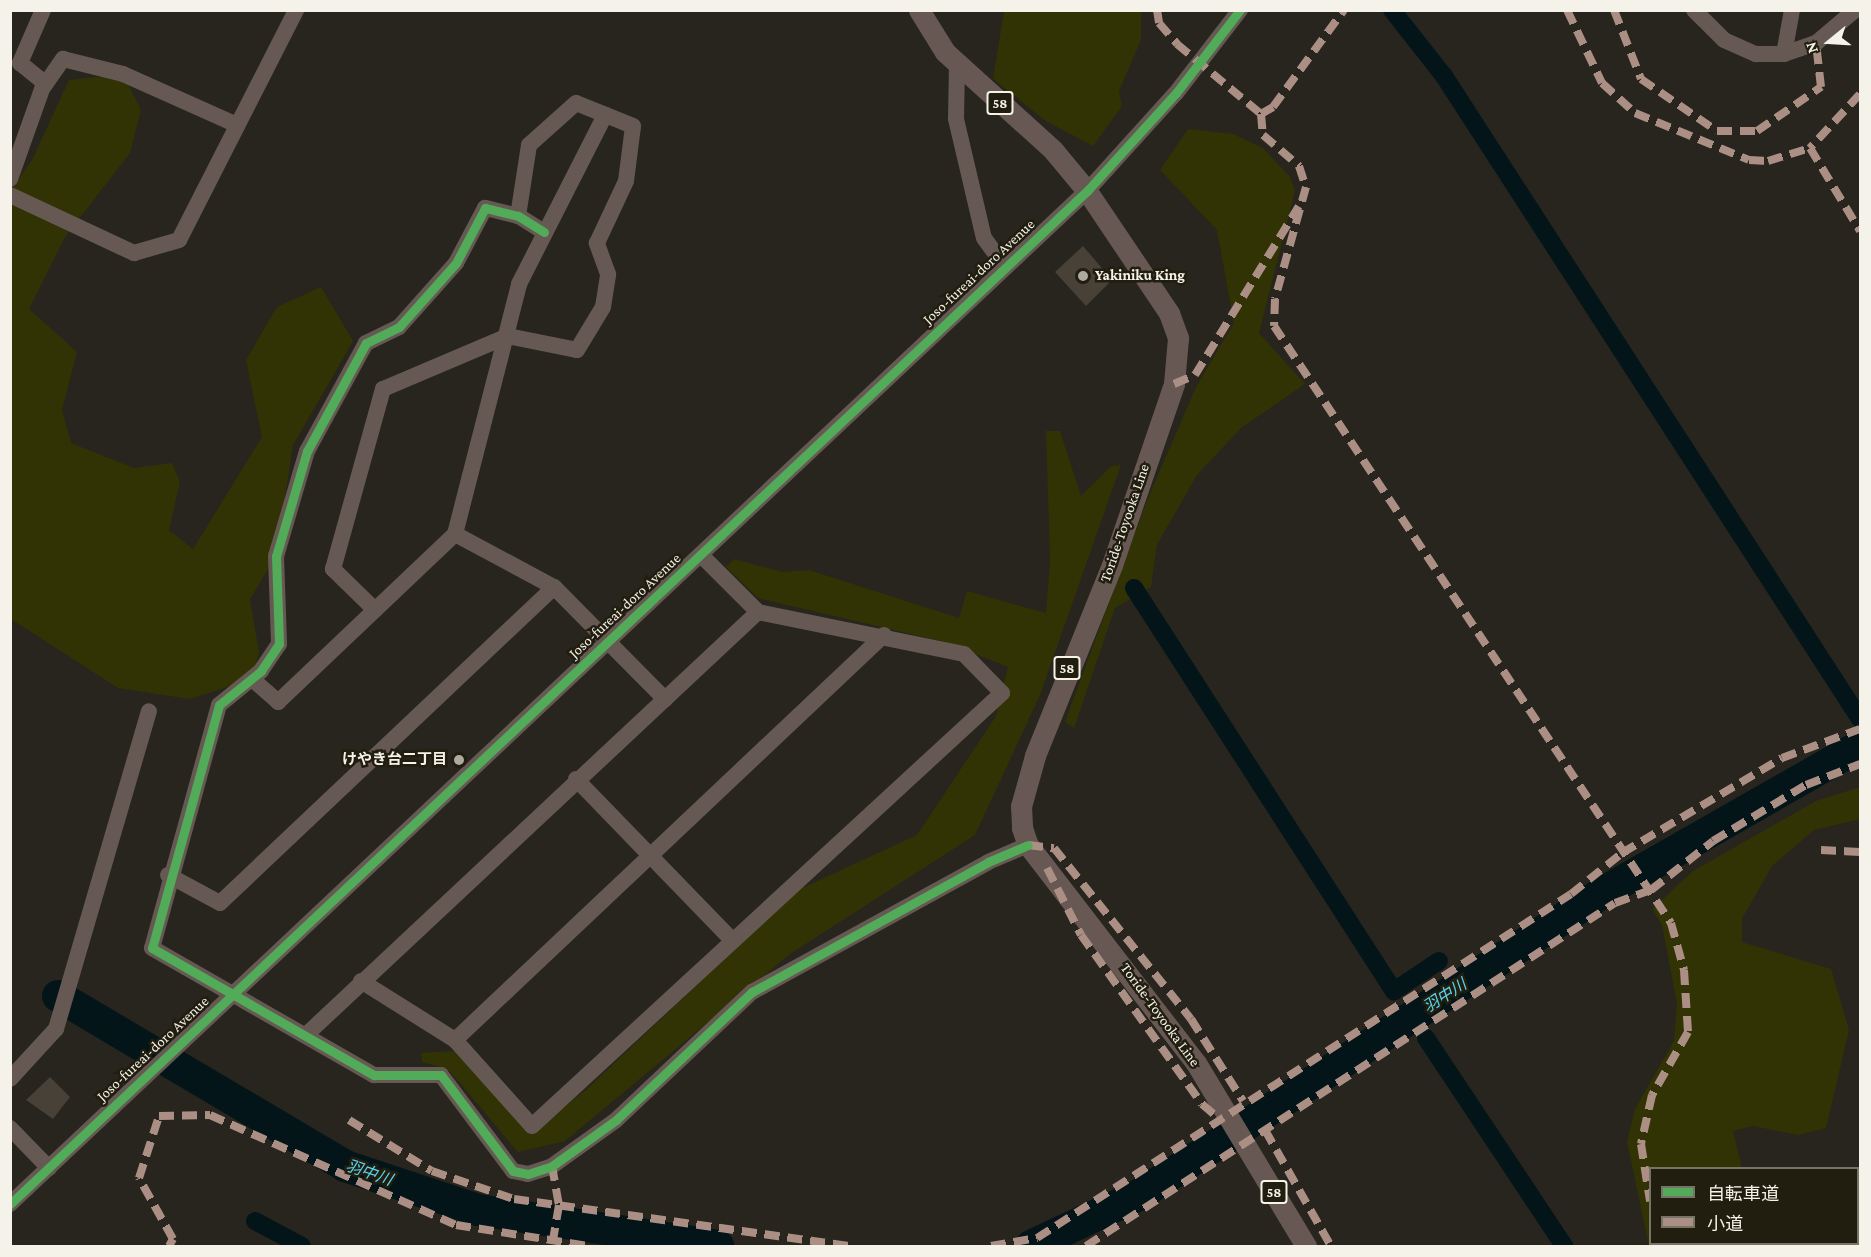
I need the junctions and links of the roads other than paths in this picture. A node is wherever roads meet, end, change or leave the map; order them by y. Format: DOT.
graph roads {
  1 [pos="43,10"];
  2 [pos="296,10"];
  3 [pos="919,10"];
  4 [pos="1240,10"];
  5 [pos="1792,10"];
  6 [pos="1856,10"];
  7 [pos="1700,14"];
  8 [pos="1784,54"];
  9 [pos="957,63"];
  10 [pos="45,84"];
  11 [pos="605,115"];
  12 [pos="237,125"];
  13 [pos="10,179"];
  14 [pos="1087,191"];
  15 [pos="10,195"];
  16 [pos="518,216"];
  17 [pos="544,232"];
  18 [pos="1005,267"];
  19 [pos="508,336"];
  20 [pos="455,534"];
  21 [pos="701,555"];
  22 [pos="554,587"];
  23 [pos="375,610"];
  24 [pos="758,612"];
  25 [pos="884,635"];
  26 [pos="609,641"];
  27 [pos="252,679"];
  28 [pos="665,699"];
  29 [pos="149,711"];
  30 [pos="576,779"];
  31 [pos="1028,846"];
  32 [pos="650,855"];
  33 [pos="168,875"];
  34 [pos="732,940"];
  35 [pos="362,981"];
  36 [pos="232,996"];
  37 [pos="306,1034"];
  38 [pos="455,1040"];
  39 [pos="10,1079"];
  40 [pos="10,1128"];
  41 [pos="49,1167"];
  42 [pos="10,1204"];
  43 [pos="1306,1246"];
  1 -- 10 [label="street"];
  2 -- 12 [label="street"];
  3 -- 9 [label="main road, Toride-Toyooka Line / 58"];
  4 -- 14 [label="street, Joso-fureai-doro Avenue"];
  5 -- 8 [label="street"];
  6 -- 8 [label="street"];
  7 -- 8 [label="street"];
  9 -- 14 [label="main road, Toride-Toyooka Line / 58"];
  9 -- 18 [label="street"];
  10 -- 12 [label="street"];
  10 -- 13 [label="street"];
  11 -- 16 [label="street"];
  11 -- 17 [label="street"];
  11 -- 19 [label="street"];
  12 -- 15 [label="street"];
  14 -- 18 [label="street, Joso-fureai-doro Avenue"];
  14 -- 31 [label="main road, Toride-Toyooka Line / 58"];
  16 -- 17 [label="street"];
  16 -- 27 [label="street"];
  17 -- 19 [label="street"];
  18 -- 21 [label="street, Joso-fureai-doro Avenue"];
  19 -- 20 [label="street"];
  19 -- 23 [label="street"];
  20 -- 22 [label="street"];
  20 -- 23 [label="street"];
  21 -- 24 [label="street"];
  21 -- 26 [label="street, Joso-fureai-doro Avenue"];
  22 -- 26 [label="street"];
  22 -- 33 [label="street"];
  23 -- 27 [label="street"];
  24 -- 25 [label="street"];
  24 -- 28 [label="street"];
  25 -- 32 [label="street"];
  25 -- 34 [label="street"];
  26 -- 28 [label="street"];
  26 -- 36 [label="street, Joso-fureai-doro Avenue"];
  27 -- 33 [label="street"];
  28 -- 30 [label="street"];
  29 -- 39 [label="street"];
  30 -- 32 [label="street"];
  30 -- 35 [label="street"];
  31 -- 37 [label="street"];
  31 -- 43 [label="main road, Toride-Toyooka Line / 58"];
  32 -- 34 [label="street"];
  32 -- 38 [label="street"];
  33 -- 36 [label="street"];
  34 -- 38 [label="street"];
  35 -- 37 [label="street"];
  35 -- 38 [label="street"];
  36 -- 37 [label="street"];
  36 -- 41 [label="street, Joso-fureai-doro Avenue"];
  40 -- 41 [label="street"];
  41 -- 42 [label="street, Joso-fureai-doro Avenue"];
}
